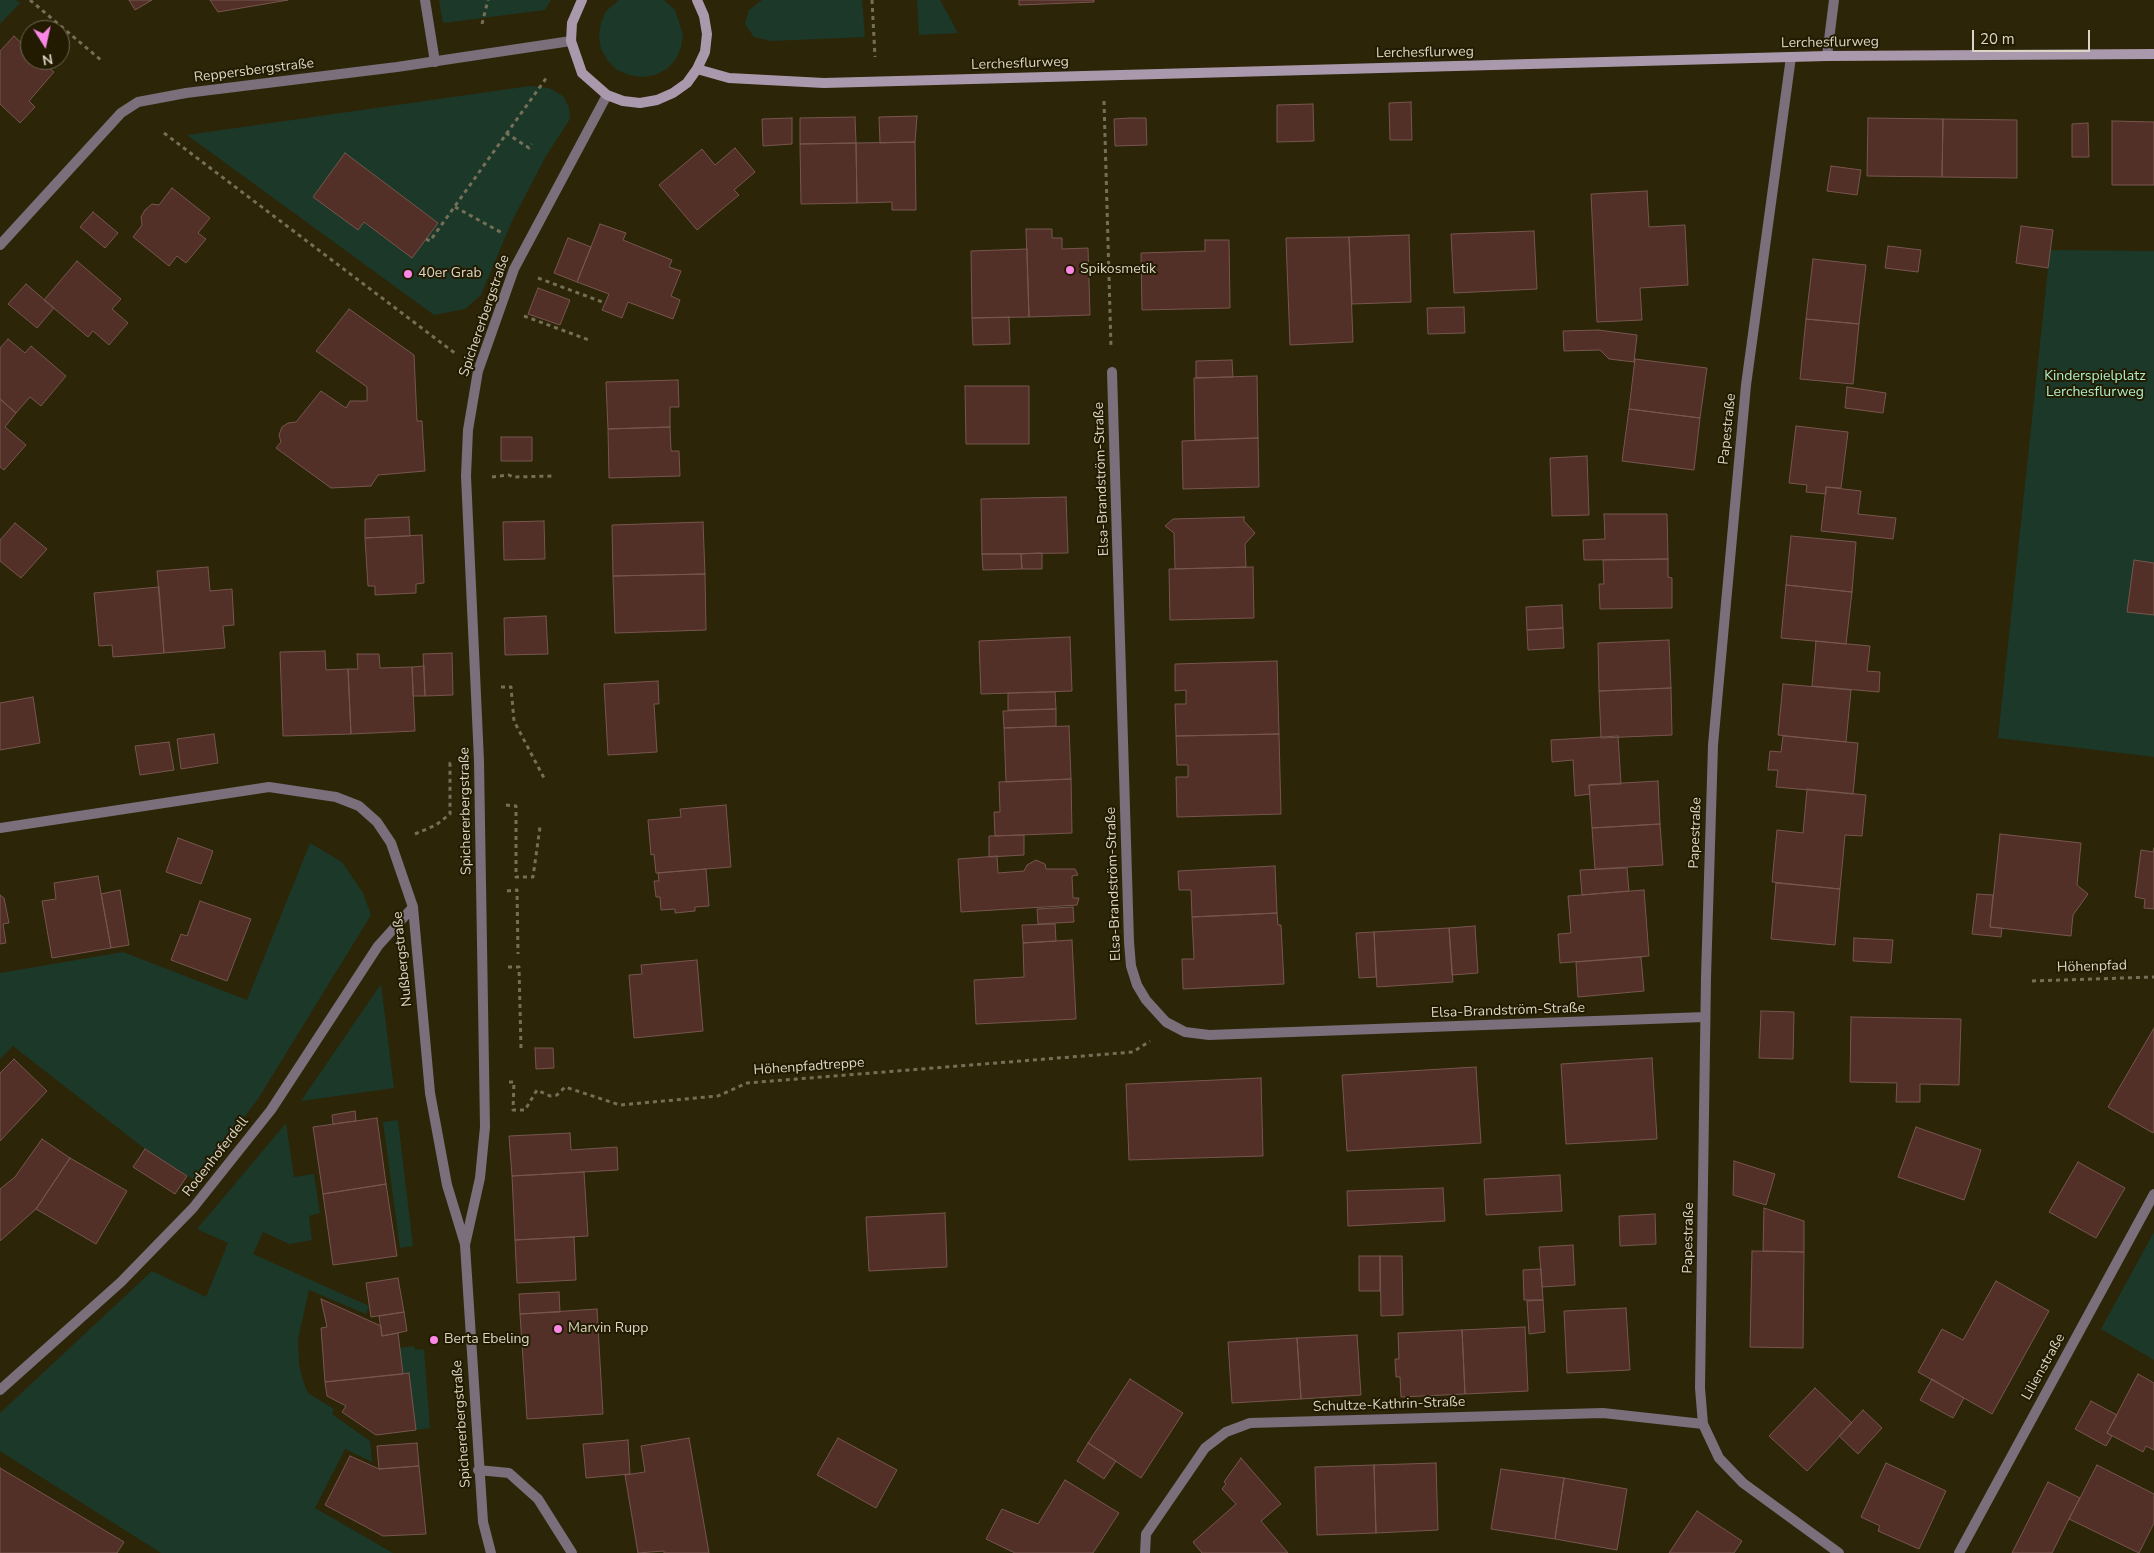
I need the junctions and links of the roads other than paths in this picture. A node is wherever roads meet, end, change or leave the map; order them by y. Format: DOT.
graph roads {
  1 [pos="425,0"];
  2 [pos="582,0"];
  3 [pos="697,0"];
  4 [pos="1834,0"];
  5 [pos="571,41"];
  6 [pos="2154,54"];
  7 [pos="1827,56"];
  8 [pos="1790,57"];
  9 [pos="435,62"];
  10 [pos="697,69"];
  11 [pos="607,95"];
  12 [pos="0,245"];
  13 [pos="1112,372"];
  14 [pos="0,828"];
  15 [pos="413,907"];
  16 [pos="1705,1017"];
  17 [pos="2154,1194"];
  18 [pos="465,1244"];
  19 [pos="0,1390"];
  20 [pos="1703,1424"];
  21 [pos="478,1470"];
  22 [pos="491,1553"];
  23 [pos="572,1553"];
  24 [pos="1144,1553"];
  25 [pos="1839,1553"];
  26 [pos="1959,1553"];
  1 -- 9 [label="street"];
  2 -- 5 [label="street"];
  3 -- 10 [label="street"];
  4 -- 7 [label="street"];
  5 -- 9 [label="street, Reppersbergstraße"];
  5 -- 11 [label="street"];
  6 -- 7 [label="street, Lerchesflurweg"];
  7 -- 8 [label="street, Lerchesflurweg"];
  8 -- 10 [label="street, Lerchesflurweg"];
  8 -- 16 [label="street, Papestraße"];
  9 -- 12 [label="street, Reppersbergstraße"];
  10 -- 11 [label="street"];
  11 -- 18 [label="street, Spichererbergstraße"];
  13 -- 16 [label="street, Elsa-Brandström-Straße"];
  14 -- 15 [label="street, Nußbergstraße"];
  15 -- 18 [label="street, Nußbergstraße"];
  15 -- 19 [label="street, Rodenhoferdell"];
  16 -- 20 [label="street, Papestraße"];
  17 -- 26 [label="street, Lilienstraße"];
  18 -- 21 [label="street, Spichererbergstraße"];
  20 -- 24 [label="street, Schultze-Kathrin-Straße"];
  20 -- 25 [label="street, Papestraße"];
  21 -- 22 [label="street, Spichererbergstraße"];
  21 -- 23 [label="street"];
}
